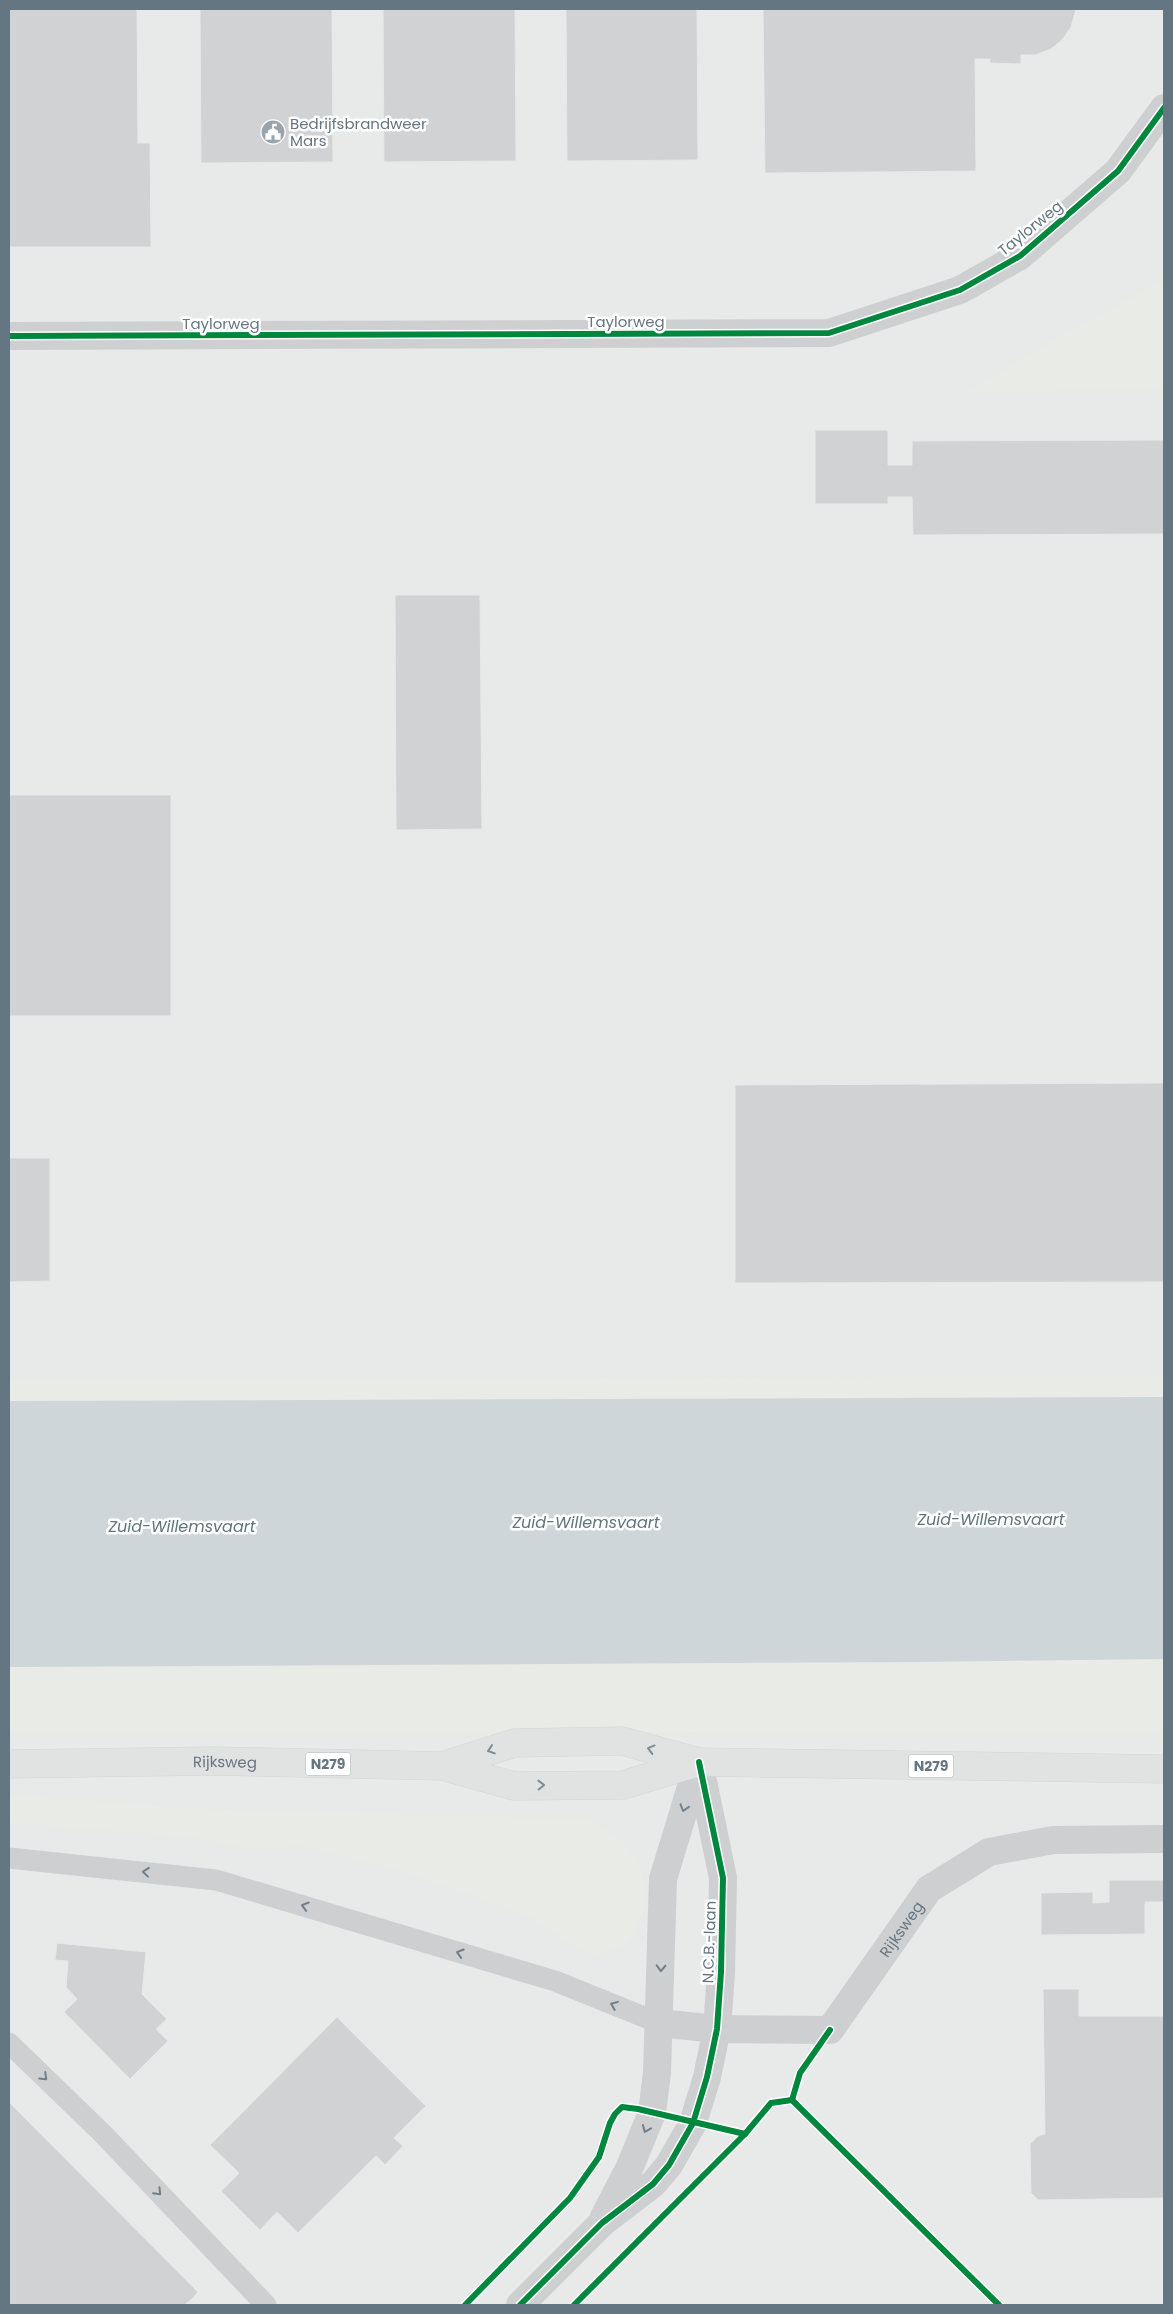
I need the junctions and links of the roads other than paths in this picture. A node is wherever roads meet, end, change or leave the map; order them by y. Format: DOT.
graph roads {
  1 [pos="1164,108"];
  2 [pos="9,336"];
  3 [pos="698,1762"];
  4 [pos="9,1764"];
  5 [pos="442,1766"];
  6 [pos="1164,1769"];
  7 [pos="1164,1839"];
  8 [pos="9,1858"];
  9 [pos="659,2023"];
  10 [pos="717,2029"];
  11 [pos="9,2043"];
  12 [pos="602,2223"];
  13 [pos="266,2305"];
  14 [pos="520,2305"];
  1 -- 2 [label="street, Taylorweg"];
  5 -- 3 [label="main road, Rijksweg / N279, one-way"];
  3 -- 5 [label="main road, Rijksweg / N279, one-way"];
  3 -- 6 [label="main road, Rijksweg / N279"];
  3 -- 9 [label="street, N.C.B.-laan, one-way"];
  3 -- 10 [label="street, N.C.B.-laan"];
  4 -- 5 [label="main road, Rijksweg / N279"];
  7 -- 10 [label="street, Rijksweg"];
  9 -- 8 [label="lane, one-way"];
  9 -- 10 [label="street, Rijksweg"];
  9 -- 12 [label="street, N.C.B.-laan, one-way"];
  10 -- 12 [label="street, N.C.B.-laan"];
  11 -- 13 [label="lane, one-way"];
  12 -- 14 [label="street, N.C.B.-laan"];
}
